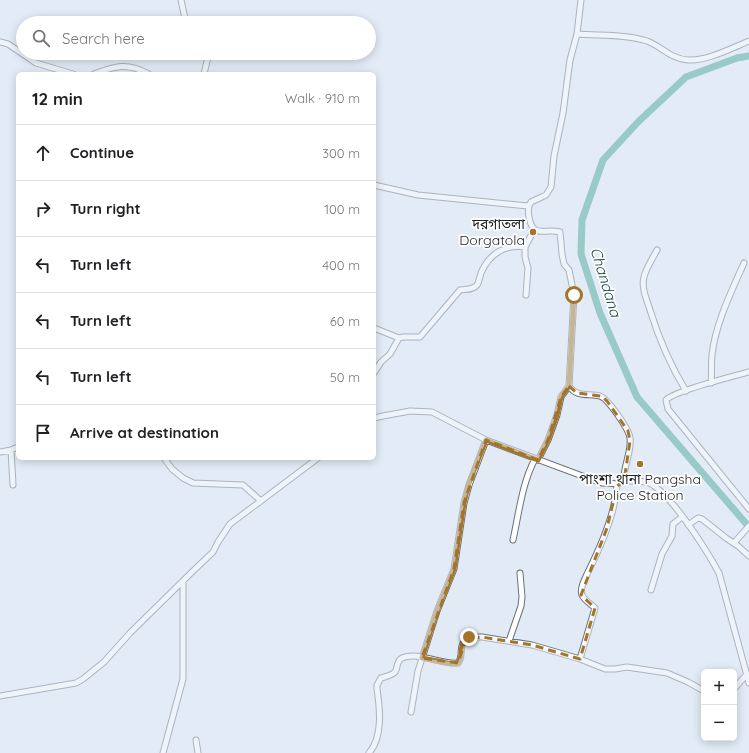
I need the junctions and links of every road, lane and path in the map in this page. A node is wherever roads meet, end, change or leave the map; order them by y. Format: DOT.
graph roads {
  1 [pos="181,0"];
  2 [pos="582,0"];
  3 [pos="184,16"];
  4 [pos="577,34"];
  5 [pos="749,41"];
  6 [pos="0,42"];
  7 [pos="16,49"];
  8 [pos="32,60"];
  9 [pos="207,60"];
  10 [pos="66,72"];
  11 [pos="99,72"];
  12 [pos="144,72"];
  13 [pos="204,72"];
  14 [pos="376,186"];
  15 [pos="528,206"];
  16 [pos="534,230"];
  17 [pos="525,247"];
  18 [pos="657,250"];
  19 [pos="744,263"];
  20 [pos="526,295"];
  21 [pos="376,329"];
  22 [pos="399,338"];
  23 [pos="376,370"];
  24 [pos="749,372"];
  25 [pos="711,383"];
  26 [pos="569,386"];
  27 [pos="686,391"];
  28 [pos="376,417"];
  29 [pos="486,440"];
  30 [pos="16,448"];
  31 [pos="12,450"];
  32 [pos="0,452"];
  33 [pos="537,459"];
  34 [pos="165,460"];
  35 [pos="315,460"];
  36 [pos="624,481"];
  37 [pos="617,484"];
  38 [pos="13,485"];
  39 [pos="261,500"];
  40 [pos="749,509"];
  41 [pos="682,517"];
  42 [pos="688,525"];
  43 [pos="749,526"];
  44 [pos="513,540"];
  45 [pos="734,543"];
  46 [pos="749,556"];
  47 [pos="520,573"];
  48 [pos="183,581"];
  49 [pos="651,590"];
  50 [pos="509,641"];
  51 [pos="422,658"];
  52 [pos="580,659"];
  53 [pos="747,674"];
  54 [pos="749,683"];
  55 [pos="737,686"];
  56 [pos="701,689"];
  57 [pos="0,696"];
  58 [pos="411,712"];
  59 [pos="196,740"];
  60 [pos="163,753"];
  61 [pos="198,753"];
  62 [pos="369,753"];
  1 -- 3 [label="street"];
  2 -- 4 [label="street"];
  4 -- 5 [label="street"];
  4 -- 15 [label="street"];
  6 -- 7 [label="street"];
  8 -- 10 [label="street"];
  9 -- 13 [label="street"];
  11 -- 12 [label="street"];
  14 -- 15 [label="street"];
  15 -- 16 [label="street"];
  16 -- 17 [label="street"];
  16 -- 26 [label="street"];
  17 -- 20 [label="street"];
  17 -- 22 [label="street"];
  18 -- 27 [label="street"];
  19 -- 25 [label="street"];
  21 -- 22 [label="street"];
  22 -- 23 [label="street"];
  24 -- 25 [label="street"];
  25 -- 27 [label="street"];
  26 -- 33 [label="street"];
  26 -- 36 [label="street"];
  27 -- 40 [label="street"];
  28 -- 29 [label="street"];
  29 -- 33 [label="street"];
  29 -- 51 [label="street"];
  30 -- 31 [label="street"];
  31 -- 32 [label="street"];
  31 -- 38 [label="street"];
  33 -- 37 [label="street"];
  33 -- 44 [label="street"];
  34 -- 39 [label="street"];
  35 -- 39 [label="street"];
  36 -- 37 [label="street"];
  36 -- 41 [label="street"];
  37 -- 52 [label="street"];
  39 -- 48 [label="street"];
  41 -- 42 [label="street"];
  41 -- 49 [label="street"];
  42 -- 45 [label="street"];
  42 -- 53 [label="street"];
  43 -- 45 [label="street"];
  45 -- 46 [label="street"];
  47 -- 50 [label="street"];
  48 -- 57 [label="street"];
  48 -- 60 [label="street"];
  50 -- 51 [label="street"];
  50 -- 52 [label="street"];
  51 -- 58 [label="street"];
  51 -- 62 [label="street"];
  52 -- 56 [label="street"];
  53 -- 54 [label="street"];
  53 -- 55 [label="street"];
  59 -- 61 [label="street"];
}
